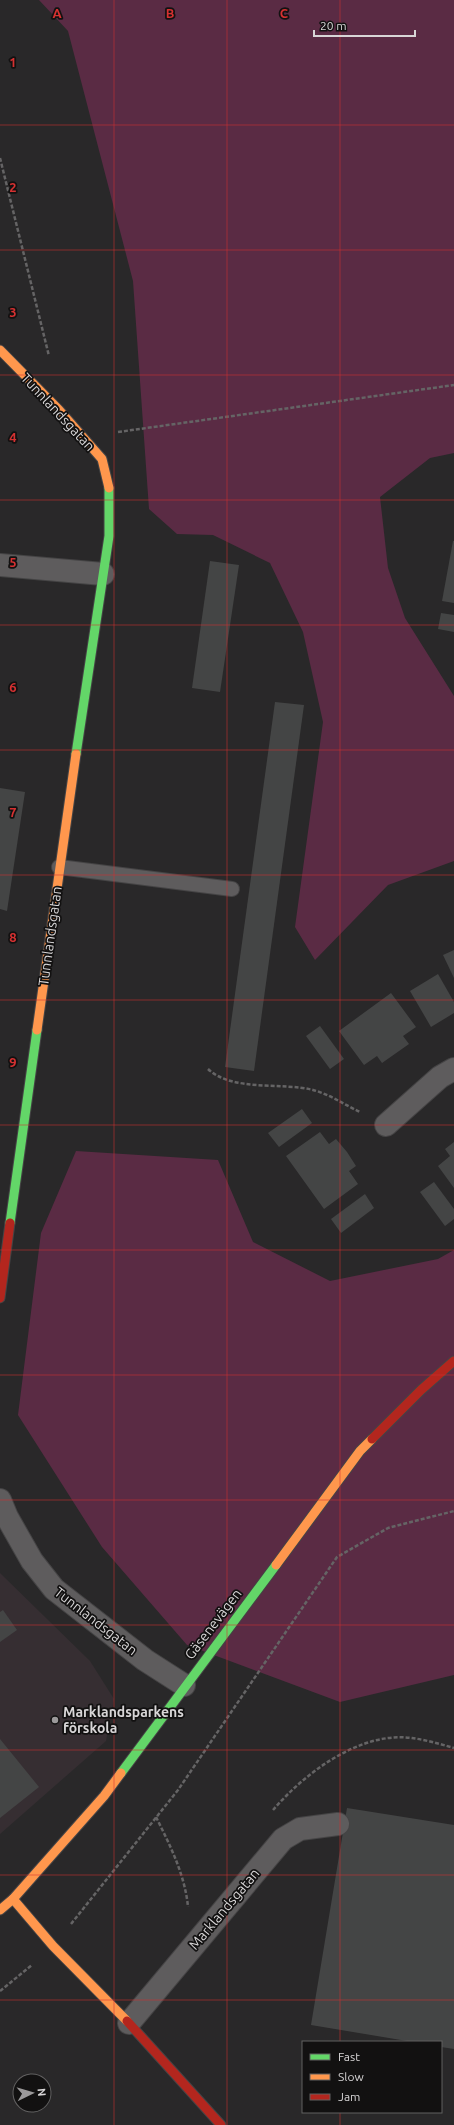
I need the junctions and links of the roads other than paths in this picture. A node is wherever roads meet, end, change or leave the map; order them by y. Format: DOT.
graph roads {
  1 [pos="0,350"];
  2 [pos="0,564"];
  3 [pos="103,574"];
  4 [pos="59,867"];
  5 [pos="232,889"];
  6 [pos="454,1069"];
  7 [pos="386,1125"];
  8 [pos="0,1298"];
  9 [pos="454,1361"];
  10 [pos="0,1500"];
  11 [pos="184,1685"];
  12 [pos="338,1824"];
  13 [pos="14,1899"];
  14 [pos="0,1910"];
  15 [pos="129,2023"];
  16 [pos="221,2125"];
  1 -- 3 [label="street, Tunnlandsgatan"];
  2 -- 3 [label="street"];
  3 -- 4 [label="street, Tunnlandsgatan"];
  4 -- 5 [label="lane"];
  4 -- 8 [label="street, Tunnlandsgatan"];
  6 -- 7 [label="street"];
  9 -- 11 [label="street, Gäsenevägen"];
  10 -- 11 [label="street, Tunnlandsgatan"];
  11 -- 13 [label="street, Gäsenevägen"];
  12 -- 15 [label="street, Marklandsgatan"];
  13 -- 14 [label="street, Gäsenevägen"];
  13 -- 15 [label="street"];
  15 -- 16 [label="street"];
}
